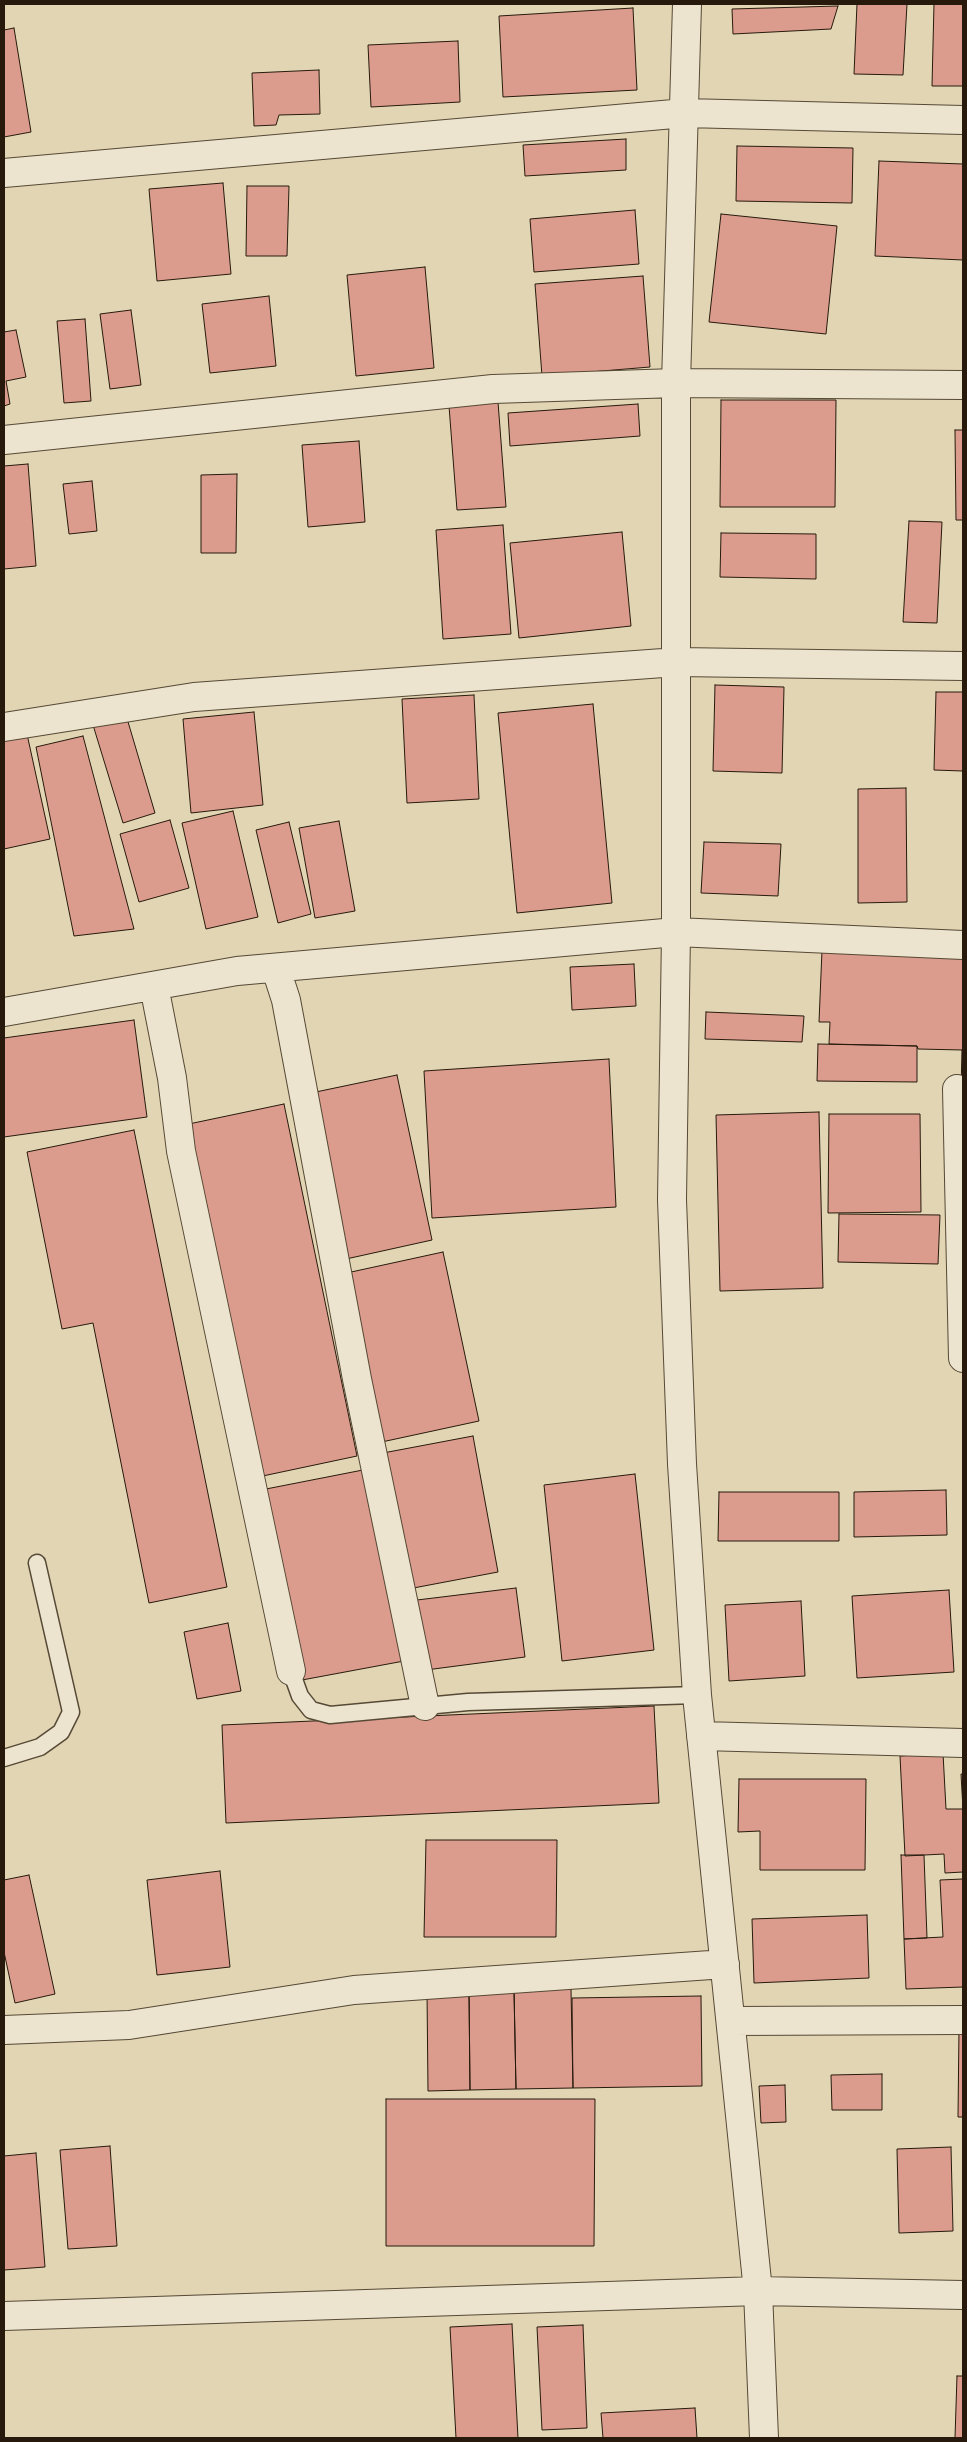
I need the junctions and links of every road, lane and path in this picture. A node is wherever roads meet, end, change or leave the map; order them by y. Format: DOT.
graph roads {
  1 [pos="686,4"];
  2 [pos="685,113"];
  3 [pos="963,120"];
  4 [pos="4,173"];
  5 [pos="676,383"];
  6 [pos="963,385"];
  7 [pos="4,440"];
  8 [pos="677,662"];
  9 [pos="963,666"];
  10 [pos="4,727"];
  11 [pos="676,932"];
  12 [pos="963,945"];
  13 [pos="276,969"];
  14 [pos="154,986"];
  15 [pos="4,1012"];
  16 [pos="957,1089"];
  17 [pos="961,1169"];
  18 [pos="963,1358"];
  19 [pos="38,1563"];
  20 [pos="291,1671"];
  21 [pos="697,1695"];
  22 [pos="425,1706"];
  23 [pos="701,1736"];
  24 [pos="963,1743"];
  25 [pos="4,1758"];
  26 [pos="725,1964"];
  27 [pos="963,2020"];
  28 [pos="731,2021"];
  29 [pos="4,2030"];
  30 [pos="758,2291"];
  31 [pos="963,2295"];
  32 [pos="4,2316"];
  33 [pos="764,2438"];
  1 -- 2 [label="street"];
  2 -- 3 [label="street"];
  2 -- 4 [label="street"];
  2 -- 5 [label="street"];
  5 -- 6 [label="street"];
  5 -- 7 [label="street"];
  5 -- 8 [label="street"];
  8 -- 9 [label="street"];
  8 -- 10 [label="street"];
  8 -- 11 [label="street"];
  11 -- 12 [label="street"];
  11 -- 13 [label="street"];
  11 -- 21 [label="street"];
  13 -- 14 [label="street"];
  13 -- 22 [label="street"];
  14 -- 15 [label="street"];
  14 -- 20 [label="street"];
  16 -- 17 [label="street"];
  17 -- 18 [label="street"];
  19 -- 25 [label="lane"];
  20 -- 22 [label="lane"];
  21 -- 22 [label="lane"];
  21 -- 23 [label="street"];
  23 -- 24 [label="street"];
  23 -- 26 [label="street"];
  26 -- 28 [label="street"];
  26 -- 29 [label="street"];
  27 -- 28 [label="street"];
  28 -- 30 [label="street"];
  30 -- 31 [label="street"];
  30 -- 32 [label="street"];
  30 -- 33 [label="street"];
}
